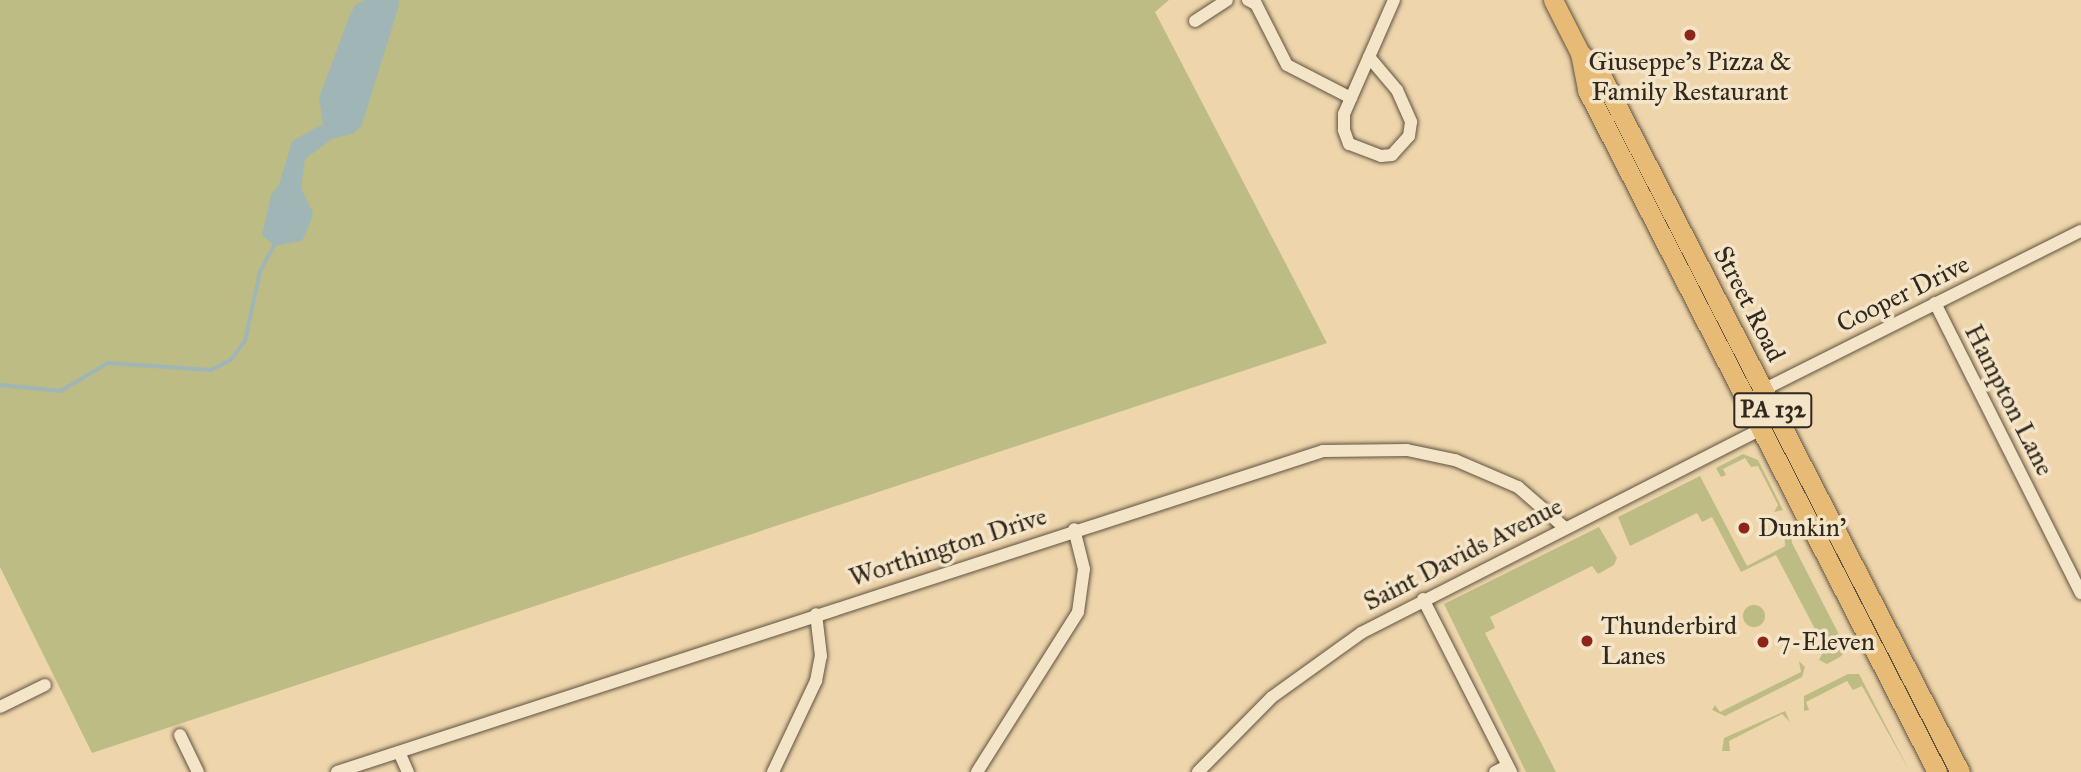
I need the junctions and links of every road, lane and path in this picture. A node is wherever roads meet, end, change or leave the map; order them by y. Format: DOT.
graph roads {
  1 [pos="1227,0"];
  2 [pos="1248,0"];
  3 [pos="1394,0"];
  4 [pos="1553,0"];
  5 [pos="1195,20"];
  6 [pos="1580,53"];
  7 [pos="1369,57"];
  8 [pos="1351,97"];
  9 [pos="2081,231"];
  10 [pos="1935,303"];
  11 [pos="1763,390"];
  12 [pos="1745,399"];
  13 [pos="1779,421"];
  14 [pos="1761,430"];
  15 [pos="1565,527"];
  16 [pos="1074,530"];
  17 [pos="2081,593"];
  18 [pos="1423,599"];
  19 [pos="816,614"];
  20 [pos="45,685"];
  21 [pos="0,707"];
  22 [pos="180,735"];
  23 [pos="399,752"];
  24 [pos="1509,769"];
  25 [pos="198,772"];
  26 [pos="337,772"];
  27 [pos="408,772"];
  28 [pos="773,772"];
  29 [pos="977,772"];
  30 [pos="1198,772"];
  31 [pos="1494,772"];
  32 [pos="1937,772"];
  33 [pos="1959,772"];
  1 -- 5 [label="street"];
  2 -- 8 [label="street"];
  3 -- 7 [label="street"];
  4 -- 6 [label="main road, Street Road / PA 132"];
  6 -- 11 [label="main road, Street Road / PA 132"];
  6 -- 12 [label="main road, Street Road / PA 132"];
  7 -- 8 [label="street"];
  7 -- 8 [label="street"];
  9 -- 10 [label="street, Cooper Drive"];
  10 -- 11 [label="street, Cooper Drive"];
  10 -- 17 [label="street, Hampton Lane"];
  11 -- 12 [label="street, Cooper Drive"];
  11 -- 13 [label="main road, Street Road / PA 132"];
  12 -- 14 [label="main road, Street Road / PA 132"];
  13 -- 14 [label="street, Saint Davids Avenue"];
  13 -- 33 [label="main road, Street Road / PA 132"];
  14 -- 15 [label="street, Saint Davids Avenue"];
  14 -- 32 [label="main road, Street Road / PA 132"];
  15 -- 16 [label="street, Worthington Drive"];
  15 -- 18 [label="street, Saint Davids Avenue"];
  16 -- 19 [label="street, Worthington Drive"];
  16 -- 29 [label="street"];
  18 -- 24 [label="street"];
  18 -- 30 [label="street, Saint Davids Avenue"];
  19 -- 23 [label="street, Worthington Drive"];
  19 -- 28 [label="street"];
  20 -- 21 [label="street"];
  22 -- 25 [label="street"];
  23 -- 26 [label="street, Worthington Drive"];
  23 -- 27 [label="street"];
  24 -- 31 [label="street"];
}
